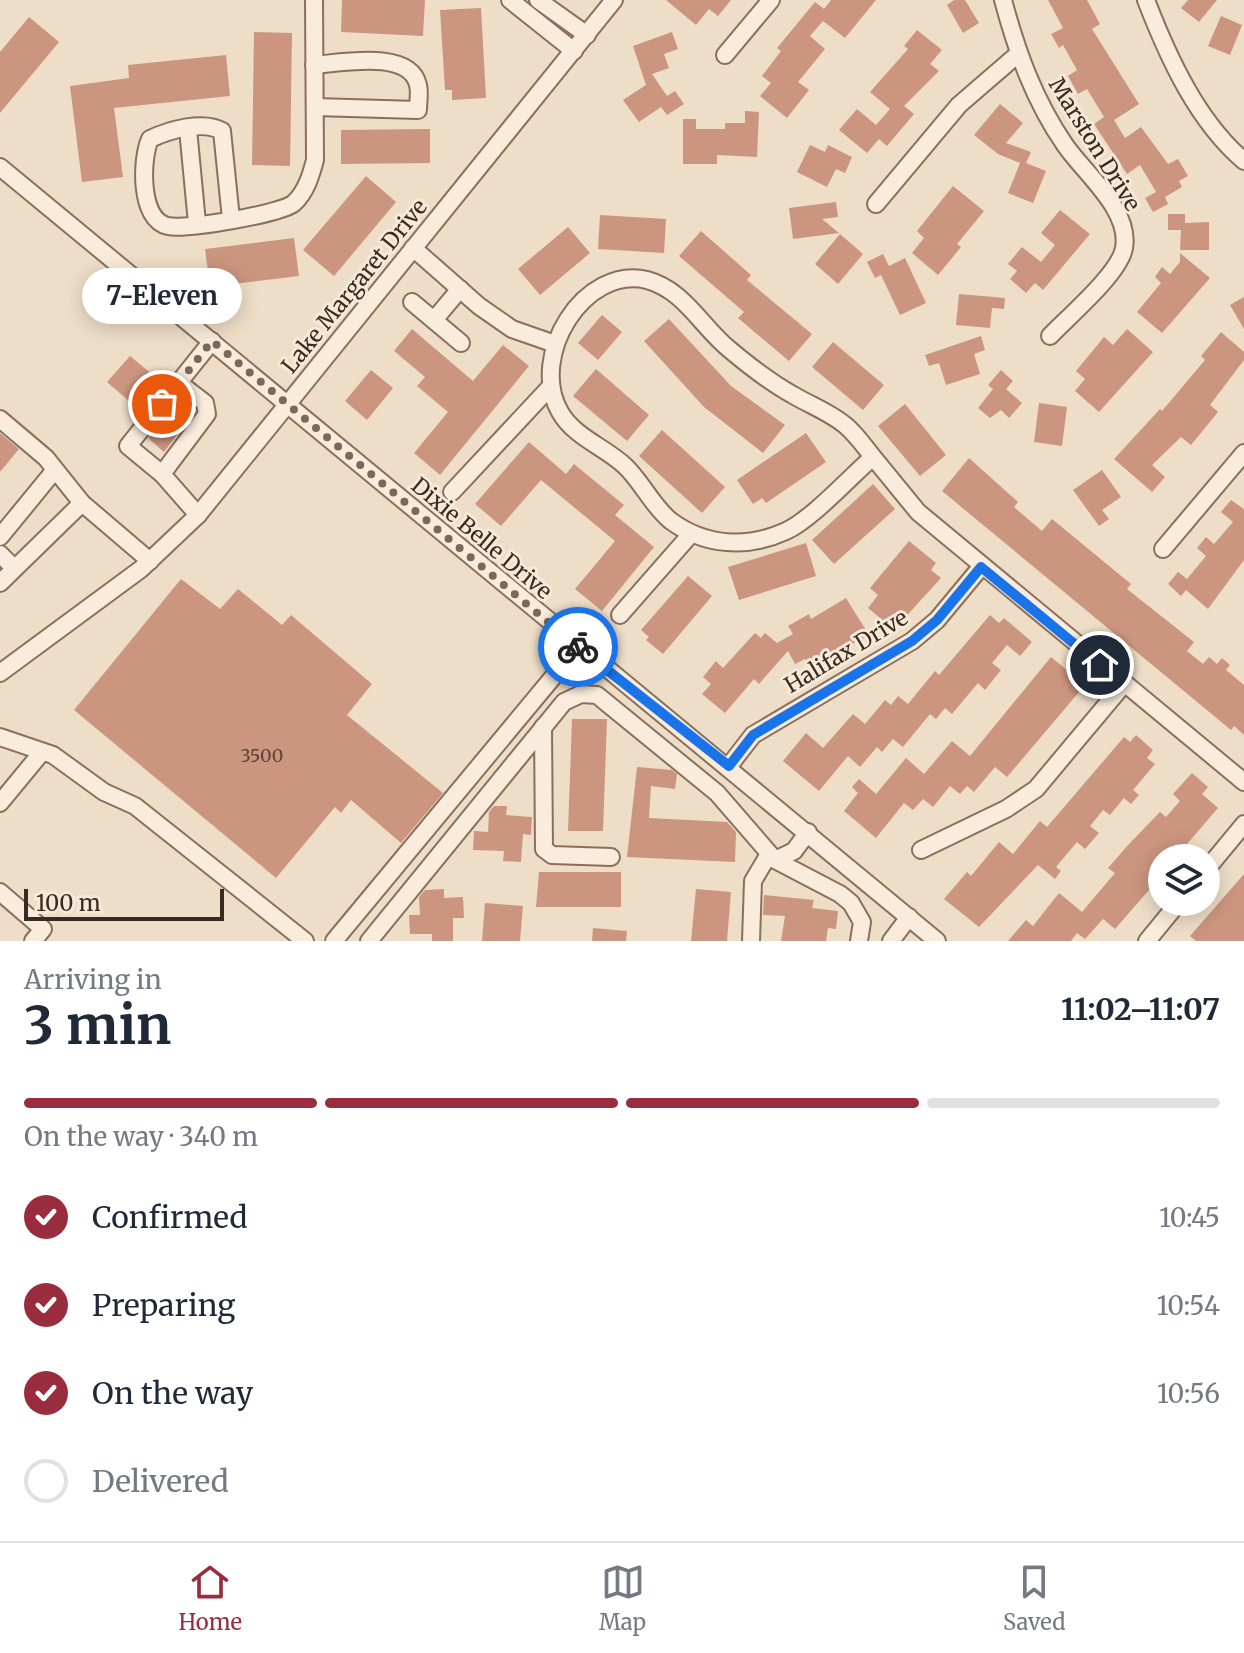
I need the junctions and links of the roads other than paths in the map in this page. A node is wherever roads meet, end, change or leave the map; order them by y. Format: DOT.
graph roads {
  1 [pos="314,0"];
  2 [pos="510,0"];
  3 [pos="538,0"];
  4 [pos="614,0"];
  5 [pos="771,0"];
  6 [pos="1003,0"];
  7 [pos="1146,0"];
  8 [pos="587,35"];
  9 [pos="574,51"];
  10 [pos="1018,54"];
  11 [pos="725,55"];
  12 [pos="314,65"];
  13 [pos="315,107"];
  14 [pos="188,129"];
  15 [pos="1244,161"];
  16 [pos="0,167"];
  17 [pos="876,204"];
  18 [pos="231,219"];
  19 [pos="197,223"];
  20 [pos="413,248"];
  21 [pos="460,289"];
  22 [pos="412,302"];
  23 [pos="434,320"];
  24 [pos="1050,336"];
  25 [pos="212,341"];
  26 [pos="461,343"];
  27 [pos="555,344"];
  28 [pos="179,383"];
  29 [pos="551,386"];
  30 [pos="287,403"];
  31 [pos="0,419"];
  32 [pos="1244,453"];
  33 [pos="873,457"];
  34 [pos="54,471"];
  35 [pos="162,474"];
  36 [pos="452,492"];
  37 [pos="82,503"];
  38 [pos="198,515"];
  39 [pos="691,534"];
  40 [pos="0,537"];
  41 [pos="1163,549"];
  42 [pos="0,554"];
  43 [pos="150,561"];
  44 [pos="981,567"];
  45 [pos="14,568"];
  46 [pos="0,583"];
  47 [pos="620,615"];
  48 [pos="578,647"];
  49 [pos="0,673"];
  50 [pos="1123,685"];
  51 [pos="543,727"];
  52 [pos="0,737"];
  53 [pos="42,752"];
  54 [pos="729,766"];
  55 [pos="1244,782"];
  56 [pos="0,803"];
  57 [pos="1244,824"];
  58 [pos="808,832"];
  59 [pos="921,850"];
  60 [pos="1220,853"];
  61 [pos="611,857"];
  62 [pos="772,857"];
  63 [pos="0,892"];
  64 [pos="1168,916"];
  65 [pos="914,929"];
  66 [pos="33,941"];
  67 [pos="305,941"];
  68 [pos="334,941"];
  69 [pos="369,941"];
  70 [pos="751,941"];
  71 [pos="859,941"];
  72 [pos="891,941"];
  73 [pos="937,941"];
  74 [pos="1147,941"];
  1 -- 12 [label="street"];
  2 -- 9 [label="street"];
  3 -- 8 [label="street"];
  4 -- 8 [label="street, Lake Margaret Drive"];
  5 -- 11 [label="street"];
  6 -- 10 [label="street, Marston Drive"];
  7 -- 15 [label="street"];
  8 -- 9 [label="street, Lake Margaret Drive"];
  9 -- 20 [label="street, Lake Margaret Drive"];
  10 -- 17 [label="street"];
  10 -- 24 [label="street, Marston Drive"];
  12 -- 13 [label="street"];
  12 -- 13 [label="street"];
  13 -- 18 [label="street"];
  14 -- 18 [label="street"];
  14 -- 19 [label="street"];
  14 -- 19 [label="street"];
  16 -- 25 [label="street, Dixie Belle Drive"];
  18 -- 19 [label="street"];
  20 -- 21 [label="street"];
  20 -- 30 [label="street, Lake Margaret Drive"];
  21 -- 23 [label="street"];
  21 -- 27 [label="street"];
  22 -- 23 [label="street"];
  23 -- 26 [label="street"];
  25 -- 28 [label="street"];
  25 -- 30 [label="street, Dixie Belle Drive"];
  27 -- 29 [label="street"];
  27 -- 33 [label="street"];
  28 -- 35 [label="street"];
  28 -- 35 [label="street"];
  29 -- 36 [label="street"];
  29 -- 39 [label="street"];
  30 -- 38 [label="street, Lake Margaret Drive"];
  30 -- 48 [label="street, Dixie Belle Drive"];
  31 -- 34 [label="street"];
  32 -- 41 [label="street"];
  33 -- 39 [label="street"];
  33 -- 44 [label="street"];
  34 -- 37 [label="street"];
  34 -- 40 [label="street"];
  35 -- 38 [label="street"];
  37 -- 43 [label="street"];
  37 -- 45 [label="street"];
  38 -- 43 [label="street, Lake Margaret Drive"];
  39 -- 47 [label="street"];
  42 -- 45 [label="street"];
  43 -- 49 [label="street, Lake Margaret Drive"];
  44 -- 50 [label="street"];
  44 -- 54 [label="street, Halifax Drive"];
  45 -- 46 [label="street"];
  48 -- 54 [label="street, Dixie Belle Drive"];
  48 -- 68 [label="street"];
  50 -- 55 [label="street"];
  50 -- 59 [label="street"];
  51 -- 61 [label="street"];
  51 -- 62 [label="street"];
  51 -- 69 [label="street"];
  52 -- 53 [label="street"];
  53 -- 56 [label="street"];
  53 -- 67 [label="street"];
  54 -- 58 [label="street, Dixie Belle Drive"];
  57 -- 60 [label="street"];
  58 -- 62 [label="street"];
  58 -- 65 [label="street, Dixie Belle Drive"];
  62 -- 70 [label="street"];
  62 -- 71 [label="street"];
  63 -- 66 [label="street"];
  64 -- 74 [label="street"];
  65 -- 72 [label="street"];
  65 -- 73 [label="street, Dixie Belle Drive"];
}
